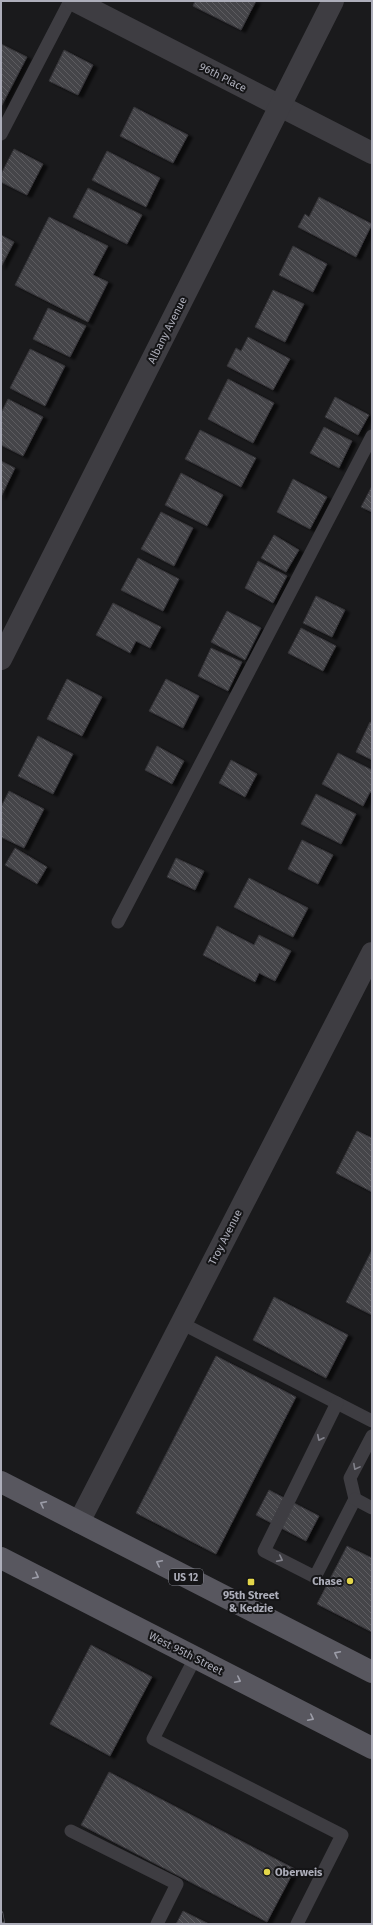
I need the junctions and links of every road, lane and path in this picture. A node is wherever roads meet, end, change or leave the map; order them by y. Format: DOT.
graph roads {
  1 [pos="70,1"];
  2 [pos="75,1"];
  3 [pos="333,1"];
  4 [pos="280,106"];
  5 [pos="1,134"];
  6 [pos="372,153"];
  7 [pos="372,436"];
  8 [pos="1,660"];
  9 [pos="118,922"];
  10 [pos="372,953"];
  11 [pos="181,1323"];
  12 [pos="337,1403"];
  13 [pos="372,1421"];
  14 [pos="372,1436"];
  15 [pos="1,1482"];
  16 [pos="355,1499"];
  17 [pos="372,1508"];
  18 [pos="79,1522"];
  19 [pos="1,1558"];
  20 [pos="195,1658"];
  21 [pos="372,1672"];
  22 [pos="372,1748"];
  23 [pos="71,1831"];
  24 [pos="157,1924"];
  25 [pos="297,1924"];
  1 -- 5 [label="lane"];
  2 -- 4 [label="street, 96th Place"];
  3 -- 4 [label="street, Albany Avenue"];
  4 -- 6 [label="street, 96th Place"];
  4 -- 8 [label="street, Albany Avenue"];
  7 -- 9 [label="lane"];
  10 -- 11 [label="street, Troy Avenue"];
  11 -- 12 [label="lane"];
  11 -- 18 [label="street, Troy Avenue"];
  12 -- 13 [label="lane"];
  12 -- 16 [label="lane, one-way"];
  14 -- 16 [label="lane, one-way"];
  18 -- 15 [label="main road, US 12, one-way"];
  16 -- 17 [label="lane"];
  21 -- 18 [label="main road, US 12, one-way"];
  19 -- 20 [label="main road, West 95th Street, one-way"];
  20 -- 22 [label="main road, West 95th Street, one-way"];
  20 -- 25 [label="lane"];
  23 -- 24 [label="lane"];
}
